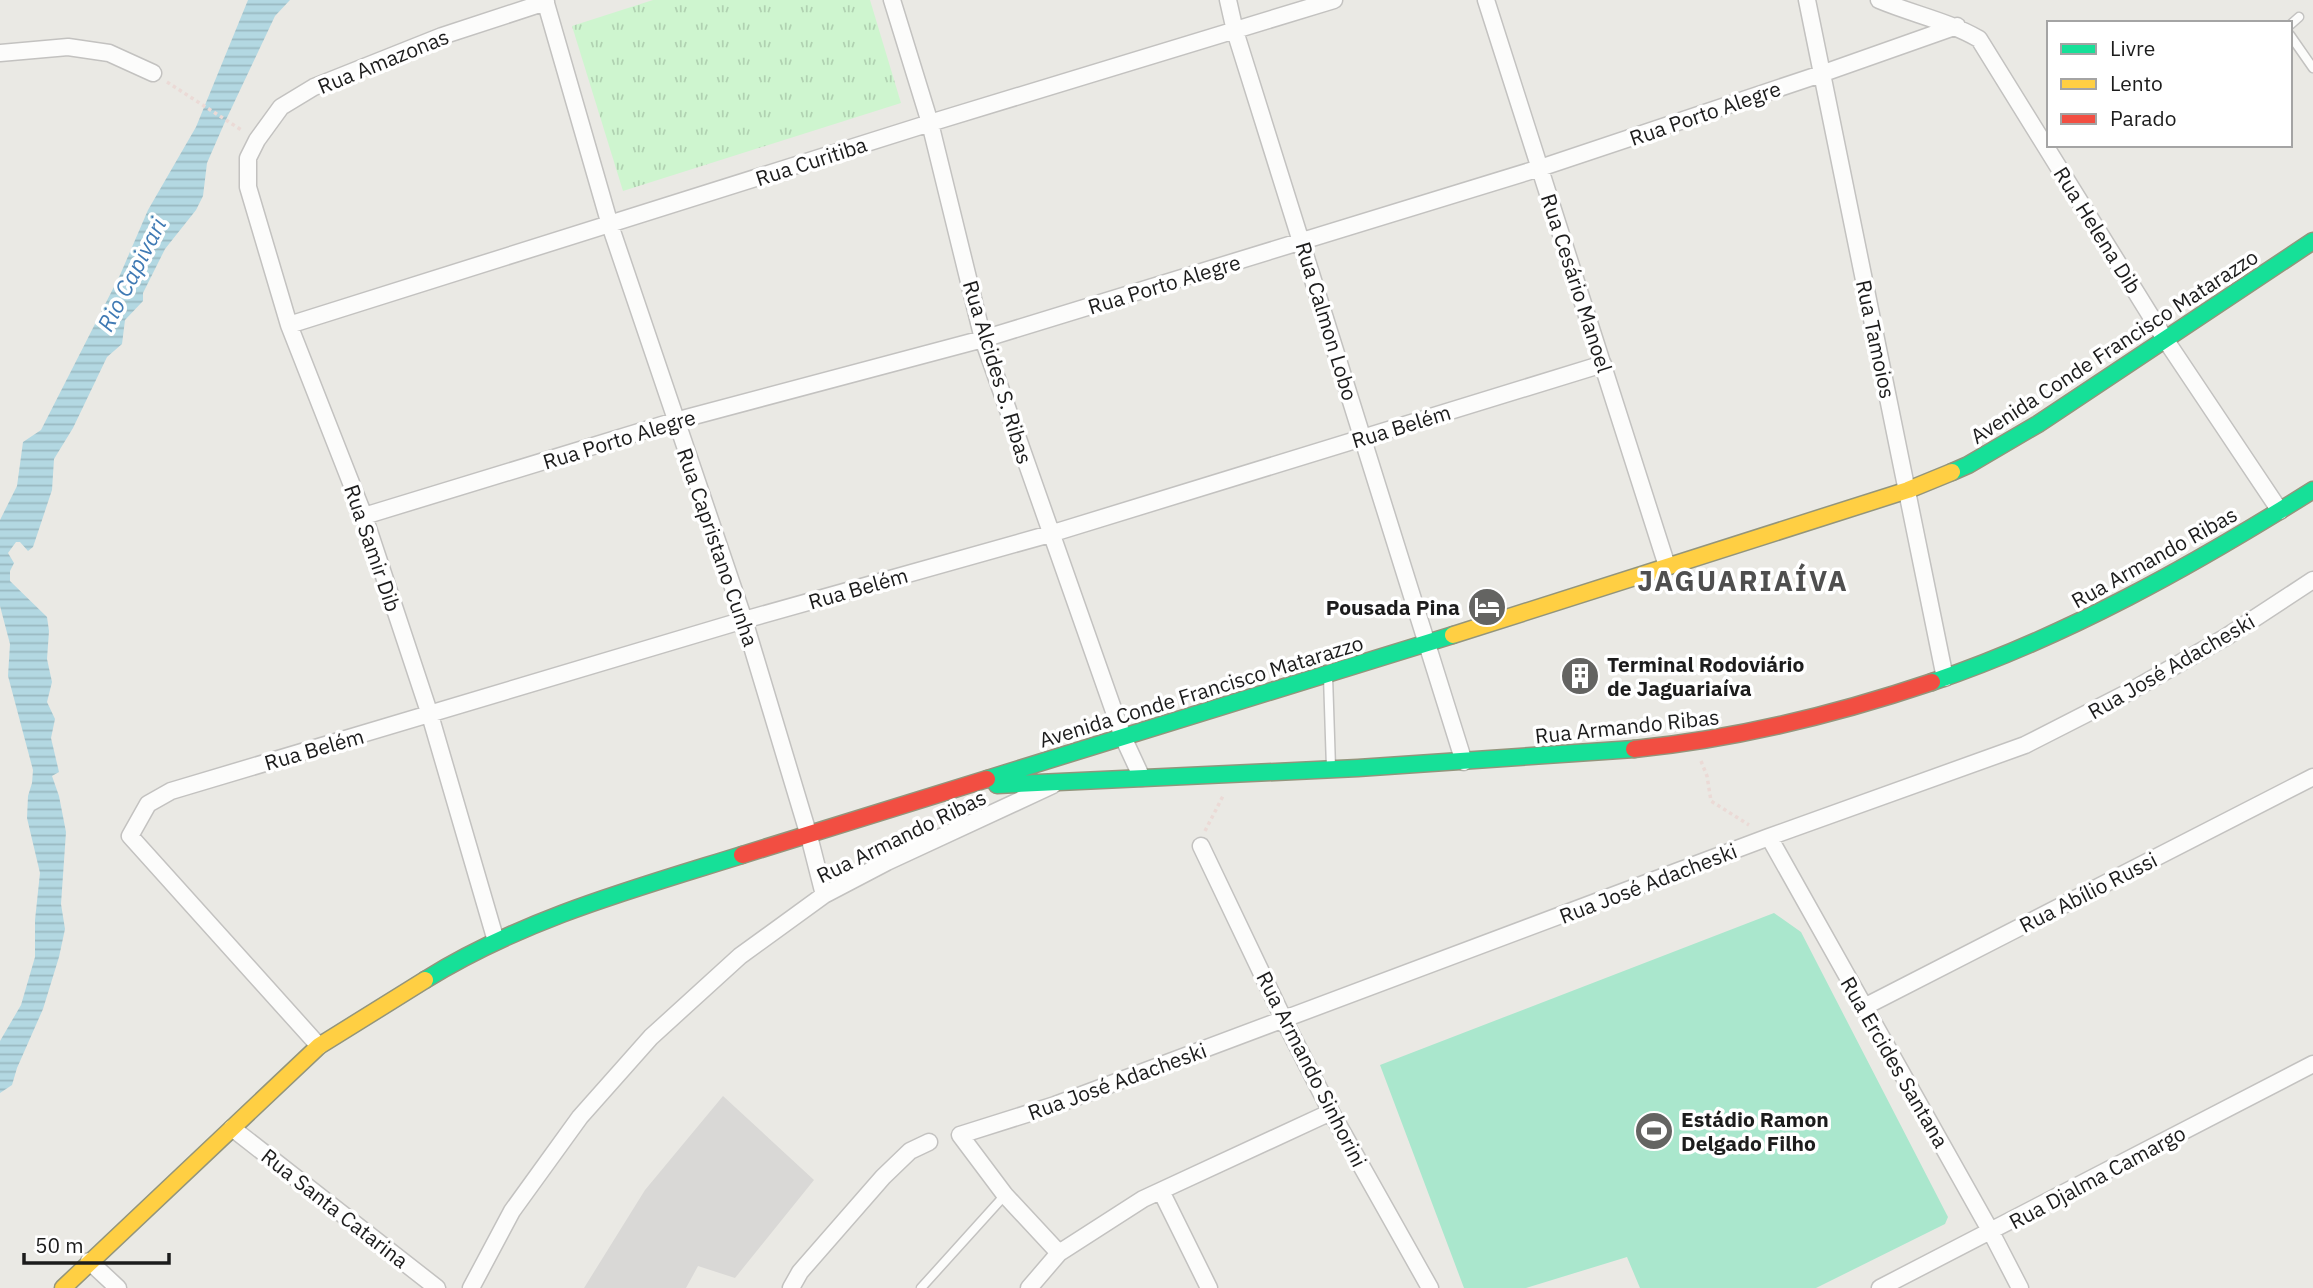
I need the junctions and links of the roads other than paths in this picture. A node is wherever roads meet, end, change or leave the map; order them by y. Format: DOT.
graph roads {
  1 [pos="892,0"];
  2 [pos="1228,0"];
  3 [pos="1334,0"];
  4 [pos="1486,0"];
  5 [pos="1807,0"];
  6 [pos="1879,0"];
  7 [pos="545,1"];
  8 [pos="2300,18"];
  9 [pos="2292,23"];
  10 [pos="1957,26"];
  11 [pos="1235,31"];
  12 [pos="2292,37"];
  13 [pos="0,53"];
  14 [pos="2313,68"];
  15 [pos="153,73"];
  16 [pos="1821,74"];
  17 [pos="930,123"];
  18 [pos="248,158"];
  19 [pos="1540,168"];
  20 [pos="610,225"];
  21 [pos="2313,241"];
  22 [pos="1301,242"];
  23 [pos="289,325"];
  24 [pos="984,339"];
  25 [pos="2165,339"];
  26 [pos="1603,364"];
  27 [pos="675,421"];
  28 [pos="1363,438"];
  29 [pos="1908,490"];
  30 [pos="2313,490"];
  31 [pos="2280,511"];
  32 [pos="364,516"];
  33 [pos="1050,534"];
  34 [pos="1667,566"];
  35 [pos="2313,580"];
  36 [pos="744,620"];
  37 [pos="1428,643"];
  38 [pos="1328,673"];
  39 [pos="1945,678"];
  40 [pos="430,715"];
  41 [pos="1123,737"];
  42 [pos="1464,762"];
  43 [pos="1331,769"];
  44 [pos="2313,777"];
  45 [pos="1142,778"];
  46 [pos="1060,782"];
  47 [pos="963,787"];
  48 [pos="809,835"];
  49 [pos="1769,837"];
  50 [pos="1201,846"];
  51 [pos="824,895"];
  52 [pos="496,942"];
  53 [pos="1864,1007"];
  54 [pos="1284,1020"];
  55 [pos="319,1046"];
  56 [pos="2313,1064"];
  57 [pos="1331,1112"];
  58 [pos="232,1128"];
  59 [pos="929,1142"];
  60 [pos="1161,1191"];
  61 [pos="1005,1195"];
  62 [pos="1991,1232"];
  63 [pos="1059,1253"];
  64 [pos="89,1261"];
  65 [pos="63,1288"];
  66 [pos="118,1288"];
  67 [pos="437,1288"];
  68 [pos="471,1288"];
  69 [pos="791,1288"];
  70 [pos="921,1288"];
  71 [pos="1029,1288"];
  72 [pos="1209,1288"];
  73 [pos="1430,1288"];
  74 [pos="1880,1288"];
  75 [pos="2020,1288"];
  1 -- 17 [label="street, Rua Alcides S. Ribas"];
  2 -- 11 [label="street, Rua Calmon Lobo"];
  3 -- 11 [label="street, Rua Curitiba"];
  4 -- 19 [label="street, Rua Cesário Manoel"];
  5 -- 16 [label="street, Rua Tamoios"];
  6 -- 10 [label="street"];
  7 -- 18 [label="street, Rua Amazonas"];
  7 -- 20 [label="street, Rua Capristano Cunha"];
  8 -- 9 [label="lane"];
  10 -- 16 [label="street, Rua Porto Alegre"];
  10 -- 25 [label="street, Rua Helena Dib"];
  11 -- 17 [label="street, Rua Curitiba"];
  11 -- 22 [label="street, Rua Calmon Lobo"];
  12 -- 14 [label="lane"];
  13 -- 15 [label="street"];
  16 -- 19 [label="street, Rua Porto Alegre"];
  16 -- 29 [label="street, Rua Tamoios"];
  17 -- 20 [label="street, Rua Curitiba"];
  17 -- 24 [label="street, Rua Alcides S. Ribas"];
  18 -- 23 [label="street, Rua Samir Dib"];
  19 -- 22 [label="street, Rua Porto Alegre"];
  19 -- 26 [label="street, Rua Cesário Manoel"];
  20 -- 23 [label="street, Rua Curitiba"];
  20 -- 27 [label="street, Rua Capristano Cunha"];
  21 -- 25 [label="street, Avenida Conde Francisco Matarazzo"];
  22 -- 24 [label="street, Rua Porto Alegre"];
  22 -- 28 [label="street, Rua Calmon Lobo"];
  23 -- 32 [label="street, Rua Samir Dib"];
  24 -- 27 [label="street, Rua Porto Alegre"];
  24 -- 33 [label="street, Rua Alcides S. Ribas"];
  25 -- 29 [label="street, Avenida Conde Francisco Matarazzo"];
  25 -- 31 [label="street, Rua Helena Dib"];
  26 -- 28 [label="street, Rua Belém"];
  26 -- 34 [label="street, Rua Cesário Manoel"];
  27 -- 32 [label="street, Rua Porto Alegre"];
  27 -- 36 [label="street, Rua Capristano Cunha"];
  28 -- 33 [label="street, Rua Belém"];
  28 -- 37 [label="street, Rua Calmon Lobo"];
  29 -- 34 [label="street, Avenida Conde Francisco Matarazzo"];
  29 -- 39 [label="street, Rua Tamoios"];
  30 -- 31 [label="street, Rua Armando Ribas"];
  31 -- 39 [label="street, Rua Armando Ribas"];
  32 -- 40 [label="street, Rua Samir Dib"];
  33 -- 36 [label="street, Rua Belém"];
  33 -- 41 [label="street, Rua Alcides S. Ribas"];
  34 -- 37 [label="street, Avenida Conde Francisco Matarazzo"];
  35 -- 49 [label="street, Rua José Adacheski"];
  36 -- 40 [label="street, Rua Belém"];
  36 -- 48 [label="street, Rua Capristano Cunha"];
  37 -- 38 [label="street, Avenida Conde Francisco Matarazzo"];
  37 -- 42 [label="street, Rua Calmon Lobo"];
  38 -- 41 [label="street, Avenida Conde Francisco Matarazzo"];
  38 -- 43 [label="lane"];
  39 -- 42 [label="street, Rua Armando Ribas"];
  40 -- 52 [label="street, Rua Samir Dib"];
  40 -- 55 [label="street, Rua Belém"];
  41 -- 45 [label="street, Rua Alcides S. Ribas"];
  41 -- 47 [label="street, Avenida Conde Francisco Matarazzo"];
  42 -- 43 [label="street, Rua Armando Ribas"];
  43 -- 45 [label="street, Rua Armando Ribas"];
  44 -- 53 [label="street, Rua Abílio Russi"];
  45 -- 46 [label="street, Rua Armando Ribas"];
  46 -- 47 [label="street, Rua Armando Ribas"];
  46 -- 51 [label="street, Rua Armando Ribas"];
  47 -- 48 [label="street, Avenida Conde Francisco Matarazzo"];
  48 -- 51 [label="street, Rua Capristano Cunha"];
  48 -- 52 [label="street, Avenida Conde Francisco Matarazzo"];
  49 -- 53 [label="street, Rua Ercides Santana"];
  49 -- 54 [label="street, Rua José Adacheski"];
  50 -- 54 [label="street, Rua Armando Sinhorini"];
  51 -- 68 [label="street, Rua Armando Ribas"];
  52 -- 55 [label="street, Avenida Conde Francisco Matarazzo"];
  53 -- 62 [label="street, Rua Ercides Santana"];
  54 -- 57 [label="street, Rua Armando Sinhorini"];
  54 -- 61 [label="street, Rua José Adacheski"];
  55 -- 58 [label="street, Avenida Conde Francisco Matarazzo"];
  56 -- 62 [label="street, Rua Djalma Camargo"];
  57 -- 60 [label="street"];
  57 -- 73 [label="street, Rua Armando Sinhorini"];
  58 -- 64 [label="street, Avenida Conde Francisco Matarazzo"];
  58 -- 67 [label="street, Rua Santa Catarina"];
  59 -- 69 [label="street"];
  60 -- 63 [label="street"];
  60 -- 72 [label="street"];
  61 -- 63 [label="street"];
  61 -- 70 [label="lane"];
  62 -- 74 [label="street, Rua Djalma Camargo"];
  62 -- 75 [label="street, Rua Ercides Santana"];
  63 -- 71 [label="street"];
  64 -- 65 [label="street, Avenida Conde Francisco Matarazzo"];
  64 -- 66 [label="street"];
}
